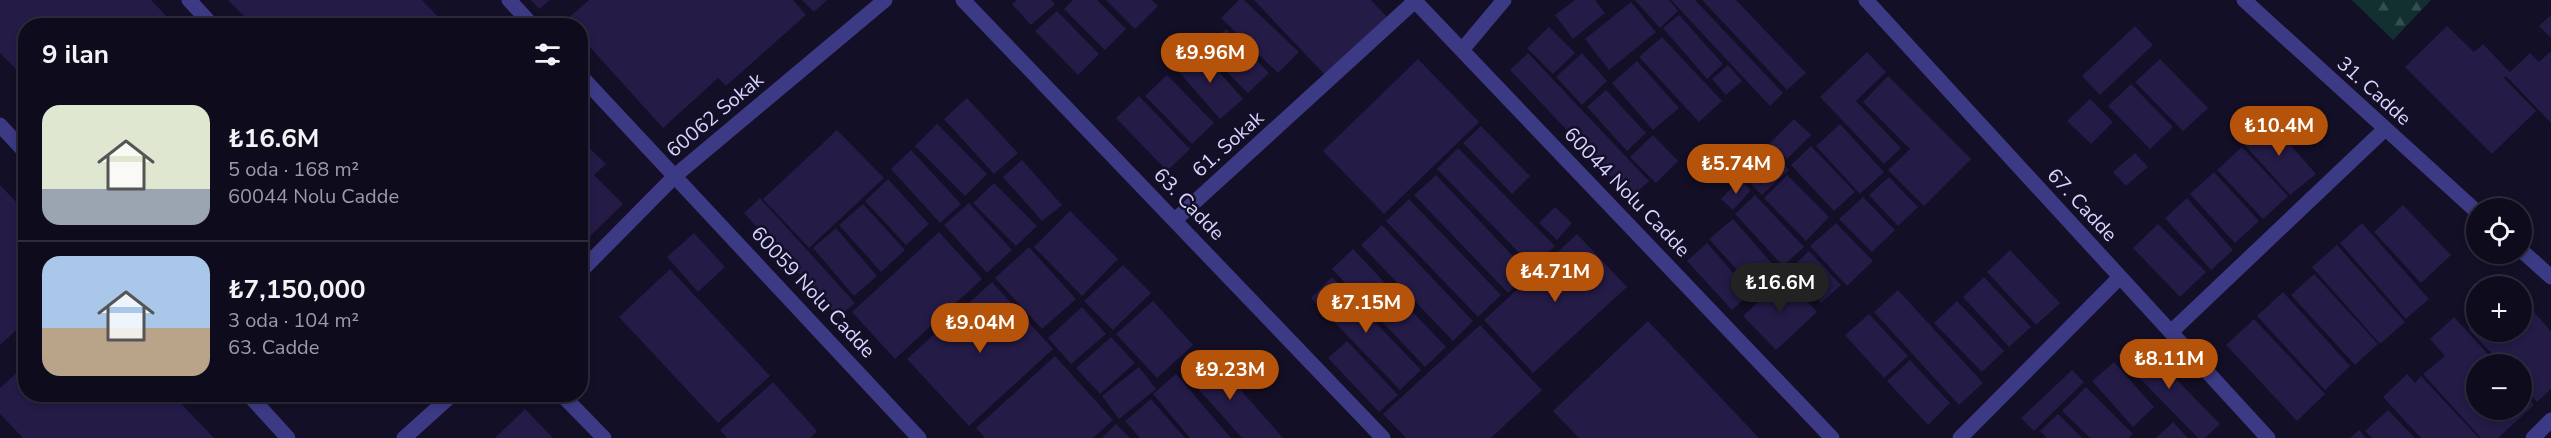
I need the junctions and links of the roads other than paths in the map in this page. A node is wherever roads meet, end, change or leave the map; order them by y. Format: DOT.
graph roads {
  1 [pos="189,0"];
  2 [pos="509,0"];
  3 [pos="885,0"];
  4 [pos="963,0"];
  5 [pos="1504,0"];
  6 [pos="1866,0"];
  7 [pos="2244,0"];
  8 [pos="1415,1"];
  9 [pos="206,18"];
  10 [pos="526,18"];
  11 [pos="1462,50"];
  12 [pos="588,83"];
  13 [pos="0,125"];
  14 [pos="2385,129"];
  15 [pos="18,144"];
  16 [pos="676,176"];
  17 [pos="2466,202"];
  18 [pos="1175,220"];
  19 [pos="2532,260"];
  20 [pos="588,264"];
  21 [pos="2551,277"];
  22 [pos="2120,278"];
  23 [pos="2171,332"];
  24 [pos="255,402"];
  25 [pos="444,402"];
  26 [pos="569,402"];
  27 [pos="2551,420"];
  28 [pos="288,438"];
  29 [pos="404,438"];
  30 [pos="604,438"];
  31 [pos="919,438"];
  32 [pos="1383,438"];
  33 [pos="1832,438"];
  34 [pos="1960,438"];
  35 [pos="2268,438"];
  36 [pos="2533,438"];
  1 -- 9 [label="street"];
  2 -- 10 [label="street"];
  3 -- 16 [label="street, 60062 Sokak"];
  4 -- 18 [label="street, 63. Cadde"];
  5 -- 11 [label="street"];
  6 -- 22 [label="street, 67. Cadde"];
  7 -- 14 [label="street, 31. Cadde"];
  8 -- 11 [label="street, 60044 Nolu Cadde"];
  8 -- 18 [label="street, 61. Sokak"];
  11 -- 33 [label="street, 60044 Nolu Cadde"];
  12 -- 16 [label="street, 60059 Nolu Cadde"];
  13 -- 15 [label="street"];
  14 -- 17 [label="street, 31. Cadde"];
  14 -- 23 [label="street"];
  16 -- 20 [label="street, 60062 Sokak"];
  16 -- 31 [label="street, 60059 Nolu Cadde"];
  18 -- 32 [label="street, 63. Cadde"];
  19 -- 21 [label="street"];
  22 -- 23 [label="street, 67. Cadde"];
  22 -- 34 [label="street"];
  23 -- 35 [label="street, 67. Cadde"];
  24 -- 28 [label="street"];
  25 -- 29 [label="street"];
  26 -- 30 [label="street"];
  27 -- 36 [label="street"];
}
